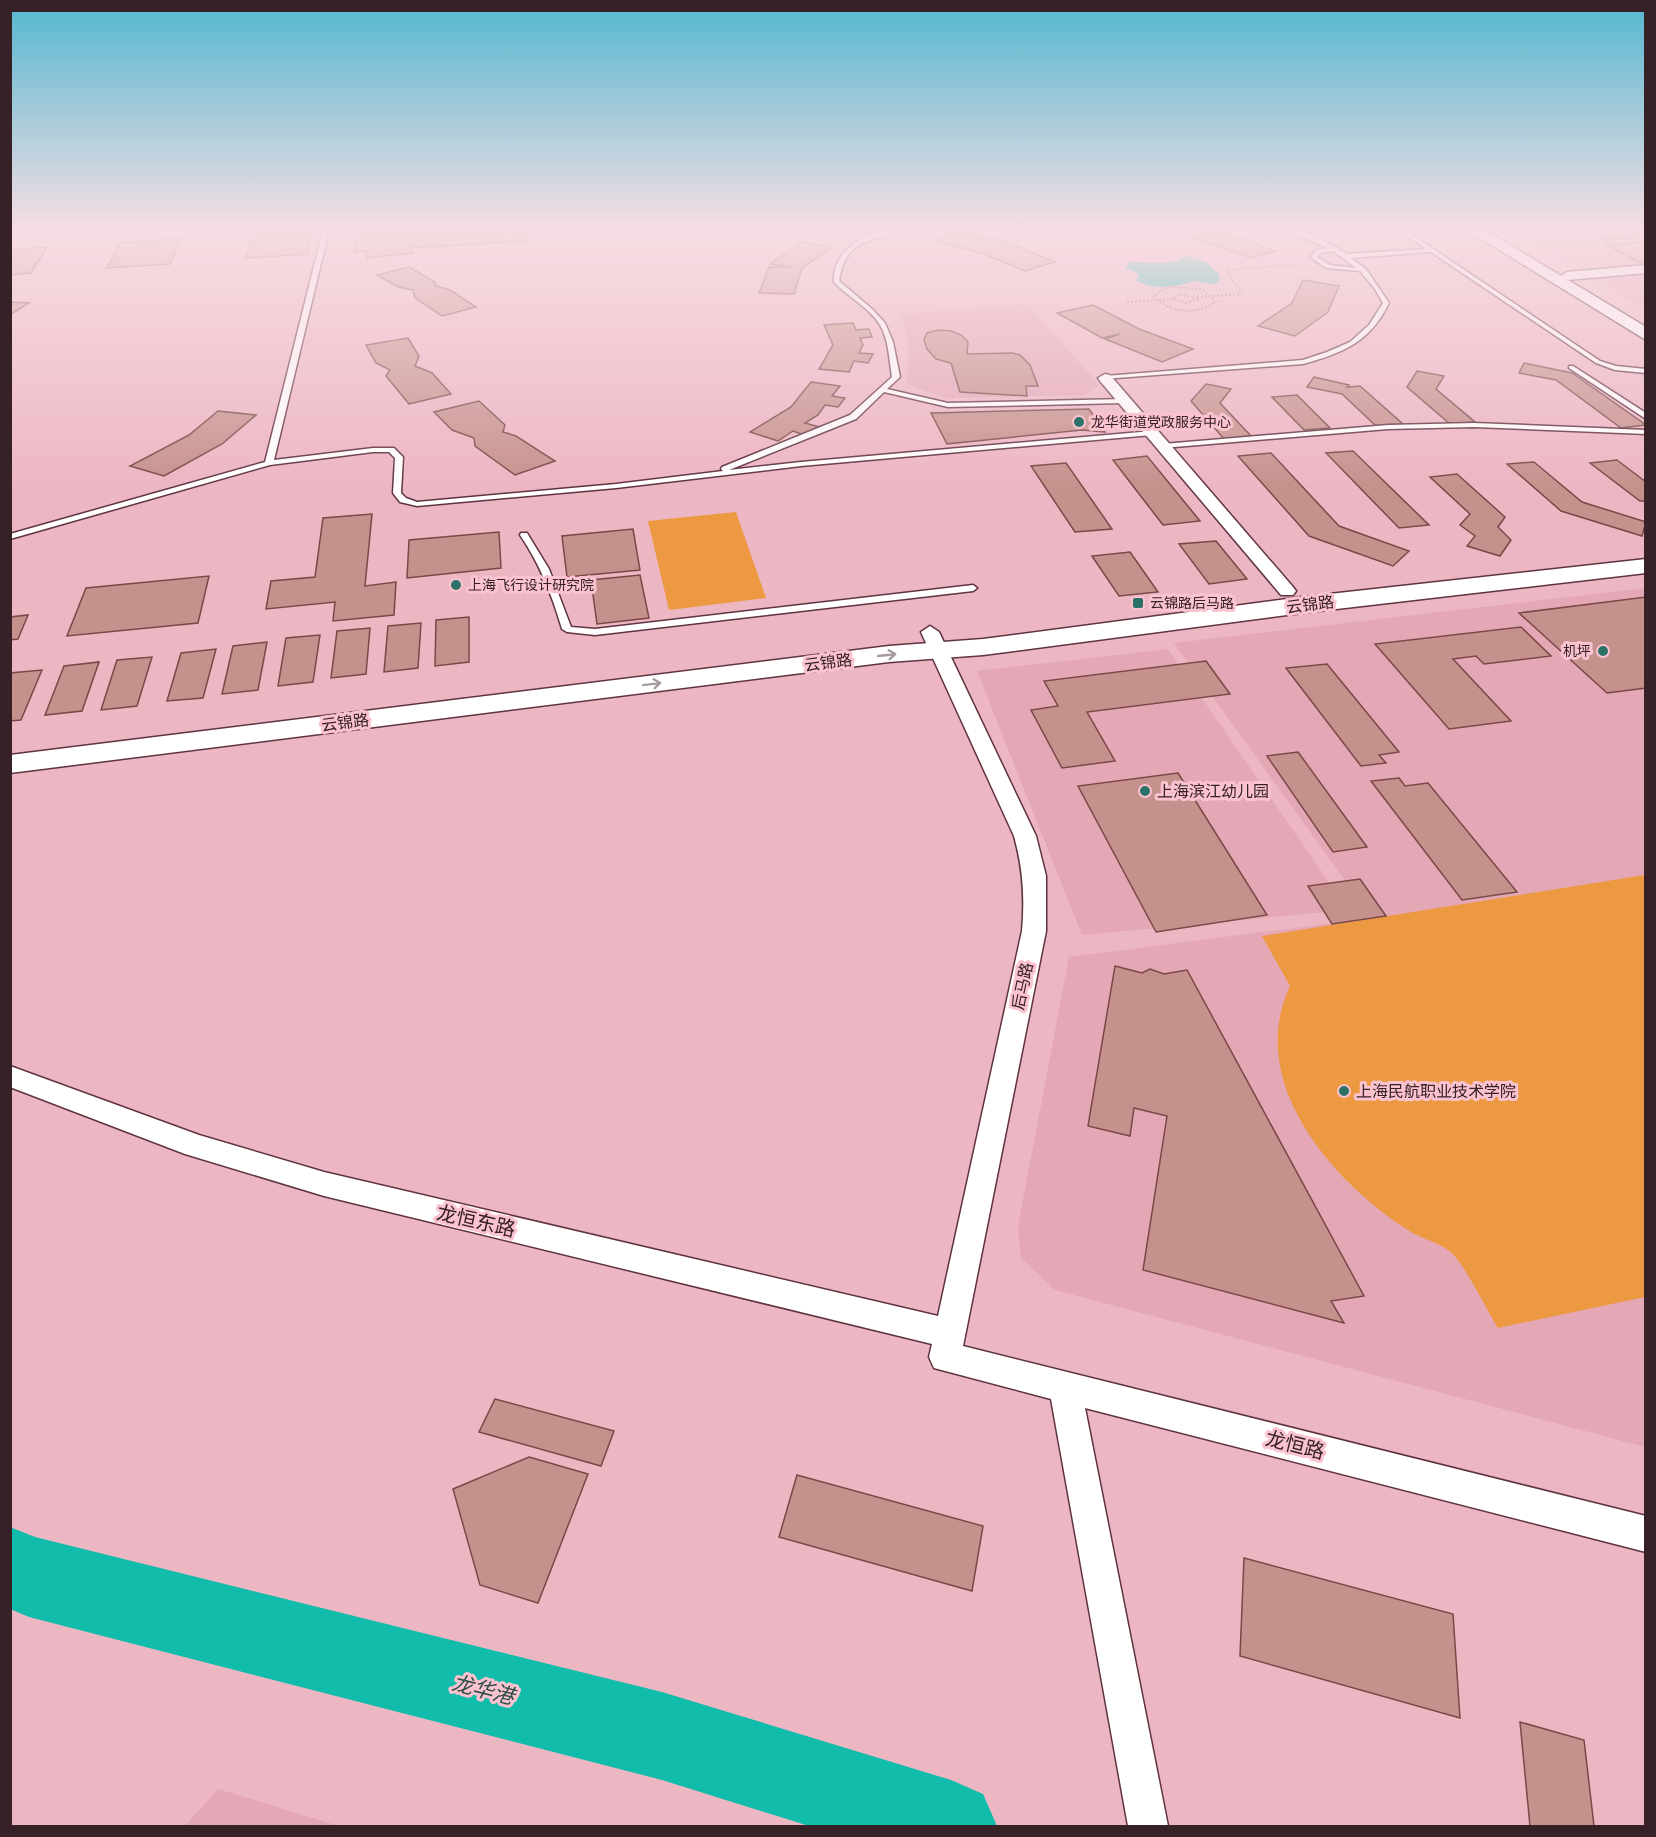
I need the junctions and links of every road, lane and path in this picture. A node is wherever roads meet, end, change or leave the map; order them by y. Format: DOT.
graph roads {
  1 [pos="305,316"];
  2 [pos="874,316"];
  3 [pos="1380,316"];
  4 [pos="1529,316"];
  5 [pos="1615,316"];
  6 [pos="1646,335"];
  7 [pos="1571,366"];
  8 [pos="1646,371"];
  9 [pos="1105,378"];
  10 [pos="882,390"];
  11 [pos="1124,401"];
  12 [pos="1646,417"];
  13 [pos="1646,432"];
  14 [pos="1152,433"];
  15 [pos="1163,446"];
  16 [pos="269,463"];
  17 [pos="710,476"];
  18 [pos="524,535"];
  19 [pos="10,537"];
  20 [pos="1646,551"];
  21 [pos="1646,566"];
  22 [pos="973,588"];
  23 [pos="1287,591"];
  24 [pos="934,641"];
  25 [pos="10,746"];
  26 [pos="10,764"];
  27 [pos="10,1076"];
  28 [pos="948,1345"];
  29 [pos="1065,1387"];
  30 [pos="1646,1534"];
  31 [pos="1148,1827"];
  1 -- 16 [label="lane"];
  2 -- 10 [label="lane"];
  3 -- 9 [label="lane"];
  4 -- 8 [label="lane"];
  5 -- 6 [label="main road"];
  7 -- 12 [label="lane"];
  9 -- 11 [label="street"];
  10 -- 11 [label="lane"];
  10 -- 17 [label="lane"];
  11 -- 14 [label="street"];
  13 -- 15 [label="lane"];
  14 -- 15 [label="street"];
  14 -- 17 [label="lane"];
  15 -- 23 [label="street"];
  16 -- 17 [label="lane"];
  16 -- 19 [label="lane"];
  18 -- 22 [label="lane"];
  20 -- 23 [label="main road, 云锦路"];
  21 -- 24 [label="main road, 云锦路"];
  23 -- 24 [label="main road, 云锦路"];
  24 -- 25 [label="main road, 云锦路"];
  26 -- 24 [label="main road, 云锦路, one-way"];
  24 -- 28 [label="street, 后马路"];
  27 -- 28 [label="street, 龙恒东路"];
  28 -- 29 [label="street, 龙恒路"];
  29 -- 30 [label="street, 龙恒路"];
  29 -- 31 [label="street"];
}
